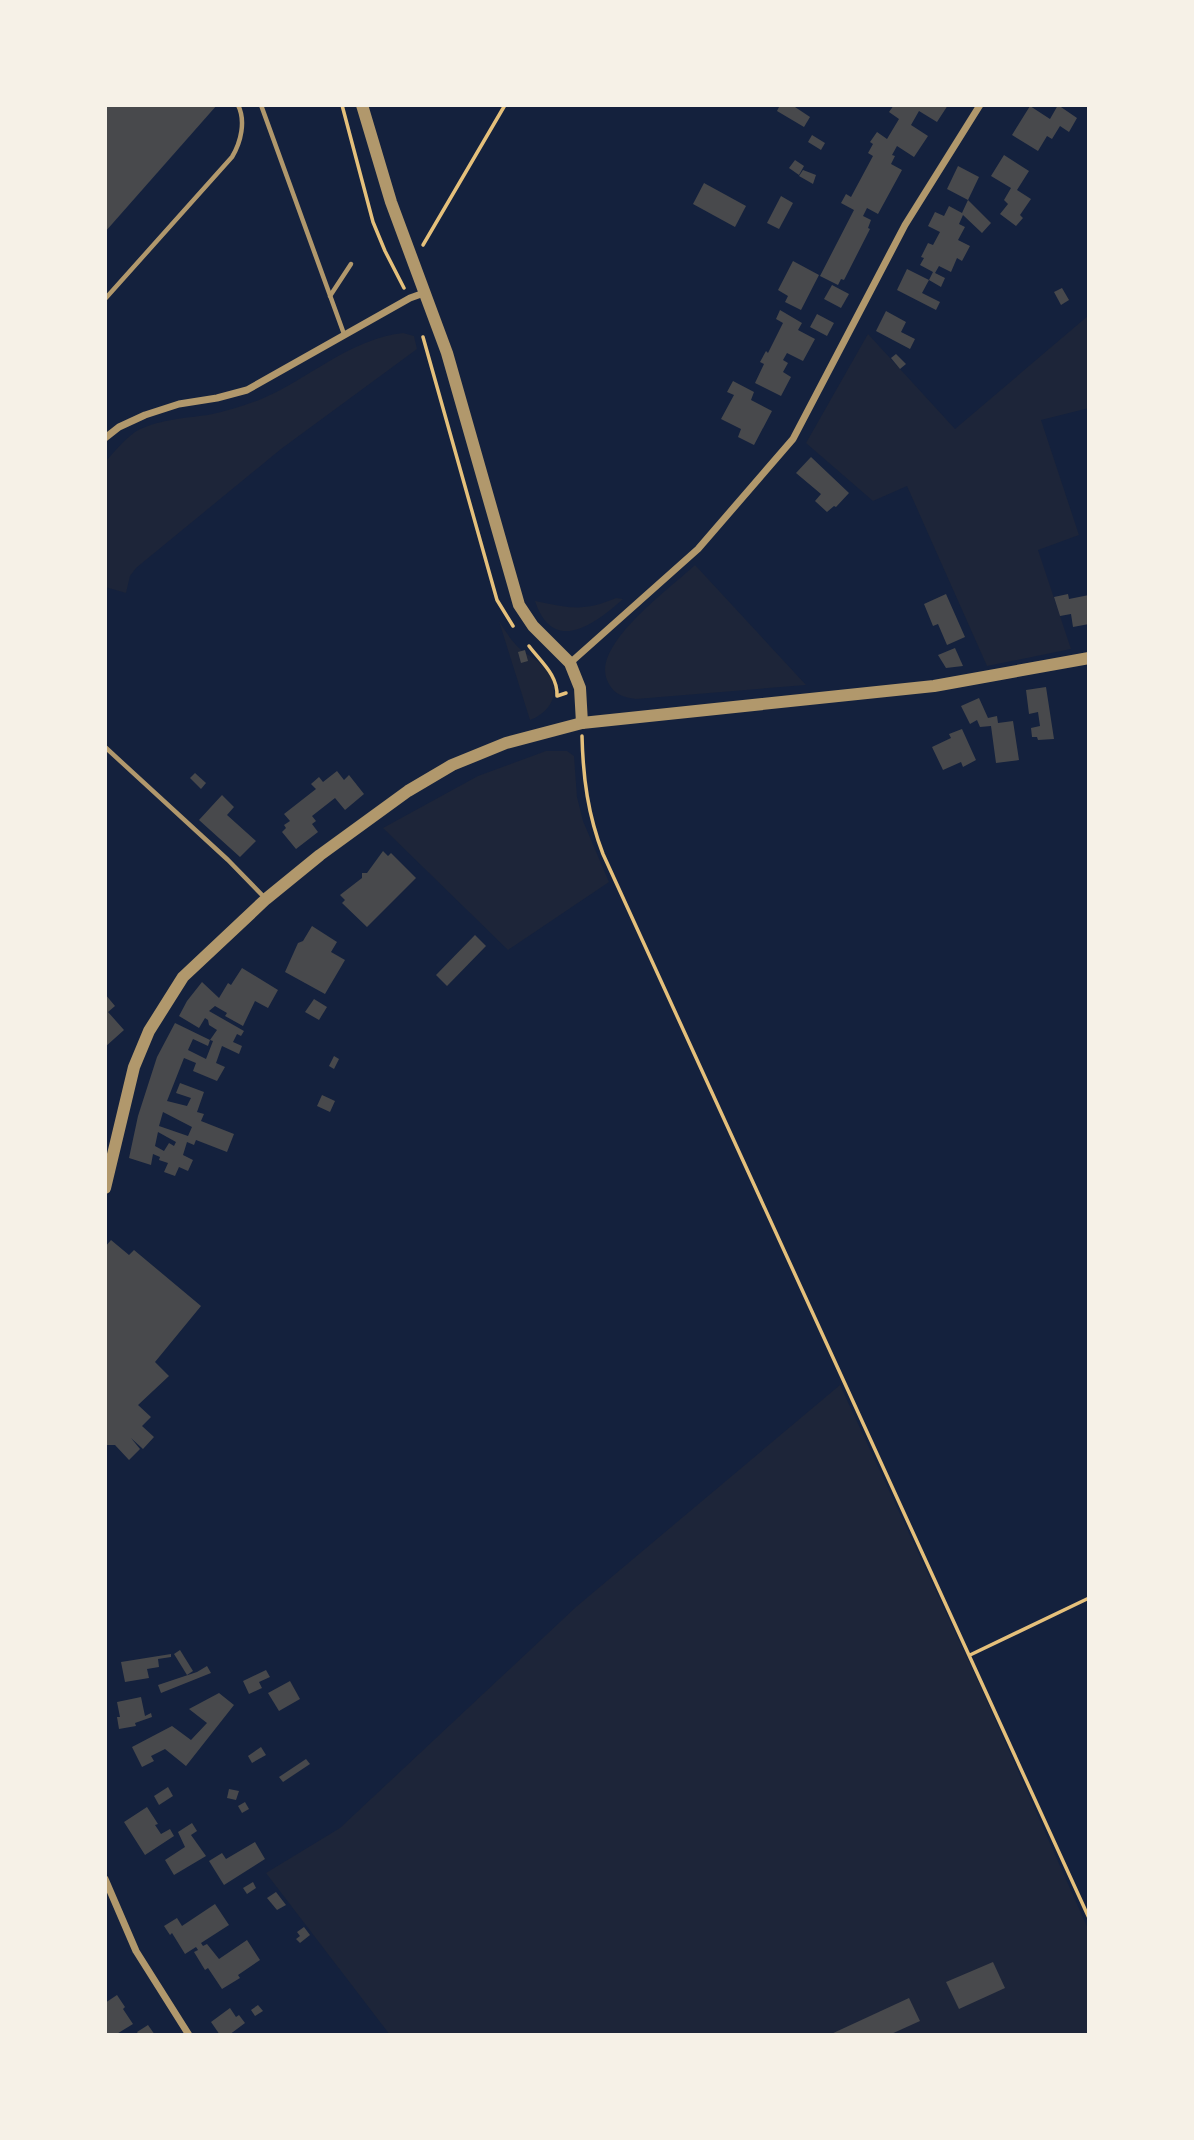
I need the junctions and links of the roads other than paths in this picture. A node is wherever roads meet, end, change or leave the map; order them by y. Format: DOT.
graph roads {
  1 [pos="238,105"];
  2 [pos="261,105"];
  3 [pos="362,105"];
  4 [pos="979,105"];
  5 [pos="351,264"];
  6 [pos="424,293"];
  7 [pos="329,297"];
  8 [pos="105,299"];
  9 [pos="344,335"];
  10 [pos="105,438"];
  11 [pos="1089,658"];
  12 [pos="570,663"];
  13 [pos="582,723"];
  14 [pos="105,747"];
  15 [pos="266,899"];
  16 [pos="105,1188"];
  17 [pos="105,1879"];
  18 [pos="189,2035"];
  1 -- 8 [label="lane"];
  2 -- 7 [label="lane"];
  3 -- 6 [label="street"];
  4 -- 12 [label="street"];
  5 -- 7 [label="lane"];
  6 -- 9 [label="street"];
  6 -- 12 [label="street"];
  7 -- 9 [label="lane"];
  9 -- 10 [label="street"];
  11 -- 13 [label="street"];
  12 -- 13 [label="street"];
  13 -- 15 [label="street"];
  14 -- 15 [label="lane"];
  15 -- 16 [label="street"];
  17 -- 18 [label="street"];
}
